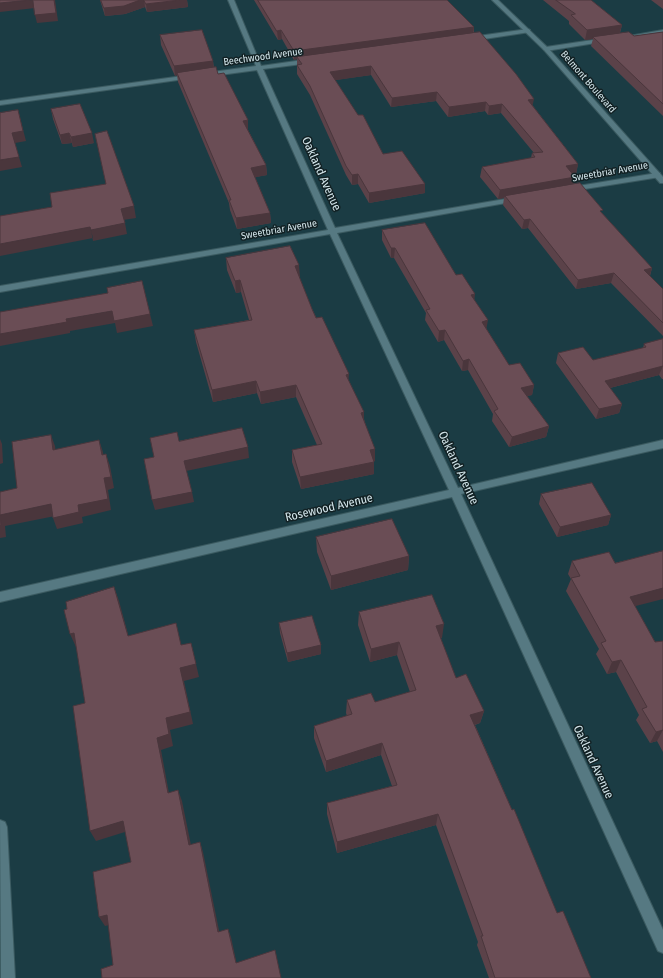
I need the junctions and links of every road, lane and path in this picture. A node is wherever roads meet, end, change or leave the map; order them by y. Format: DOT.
graph roads {
  1 [pos="231,0"];
  2 [pos="495,0"];
  3 [pos="528,31"];
  4 [pos="663,32"];
  5 [pos="461,40"];
  6 [pos="546,49"];
  7 [pos="318,60"];
  8 [pos="259,68"];
  9 [pos="0,103"];
  10 [pos="657,175"];
  11 [pos="663,181"];
  12 [pos="564,191"];
  13 [pos="526,197"];
  14 [pos="332,230"];
  15 [pos="0,289"];
  16 [pos="663,444"];
  17 [pos="455,492"];
  18 [pos="0,597"];
  19 [pos="0,828"];
  20 [pos="663,946"];
  21 [pos="8,978"];
  1 -- 8 [label="street, Oakland Avenue"];
  2 -- 3 [label="street, Belmont Boulevard"];
  3 -- 5 [label="street"];
  3 -- 6 [label="street, Belmont Boulevard"];
  4 -- 6 [label="street"];
  6 -- 10 [label="street, Belmont Boulevard"];
  7 -- 8 [label="street, Beechwood Avenue"];
  8 -- 9 [label="street, Beechwood Avenue"];
  8 -- 14 [label="street, Oakland Avenue"];
  10 -- 11 [label="street, Belmont Boulevard"];
  10 -- 12 [label="street, Sweetbriar Avenue"];
  13 -- 14 [label="street, Sweetbriar Avenue"];
  14 -- 15 [label="street, Sweetbriar Avenue"];
  14 -- 17 [label="street, Oakland Avenue"];
  16 -- 17 [label="street, Rosewood Avenue"];
  17 -- 18 [label="street, Rosewood Avenue"];
  17 -- 20 [label="street, Oakland Avenue"];
  19 -- 21 [label="street"];
}
